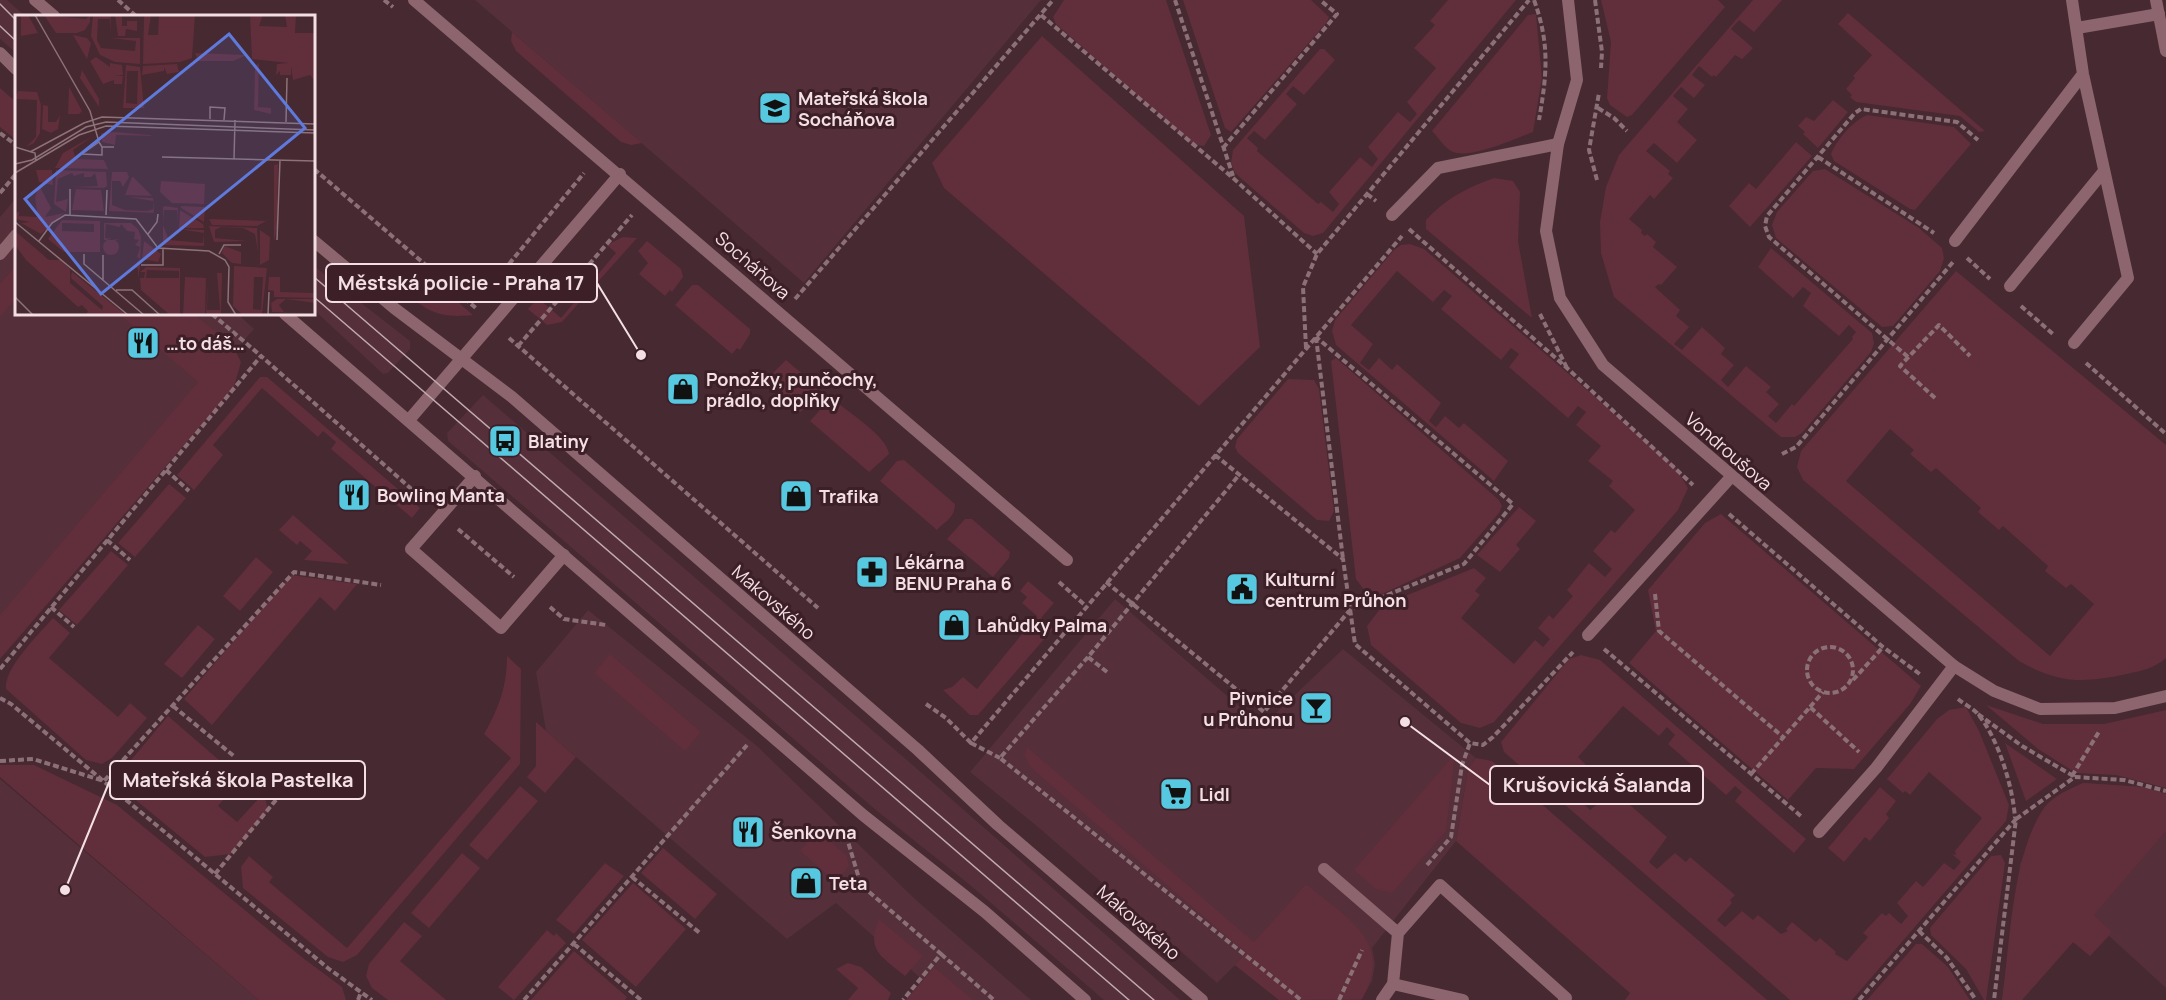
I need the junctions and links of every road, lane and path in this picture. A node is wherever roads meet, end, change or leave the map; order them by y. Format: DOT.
graph roads {
  1 [pos="35,0"];
  2 [pos="118,0"];
  3 [pos="414,0"];
  4 [pos="1053,0"];
  5 [pos="1175,0"];
  6 [pos="1320,0"];
  7 [pos="1532,0"];
  8 [pos="1568,0"];
  9 [pos="2072,0"];
  10 [pos="2156,0"];
  11 [pos="2159,14"];
  12 [pos="53,15"];
  13 [pos="135,15"];
  14 [pos="1041,15"];
  15 [pos="2077,28"];
  16 [pos="2166,51"];
  17 [pos="0,53"];
  18 [pos="15,68"];
  19 [pos="2083,74"];
  20 [pos="1598,108"];
  21 [pos="1627,131"];
  22 [pos="0,133"];
  23 [pos="1978,140"];
  24 [pos="15,144"];
  25 [pos="1558,144"];
  26 [pos="1223,148"];
  27 [pos="1533,149"];
  28 [pos="315,170"];
  29 [pos="2104,171"];
  30 [pos="585,172"];
  31 [pos="620,174"];
  32 [pos="15,175"];
  33 [pos="1233,178"];
  34 [pos="0,193"];
  35 [pos="1367,194"];
  36 [pos="633,213"];
  37 [pos="1392,215"];
  38 [pos="1415,221"];
  39 [pos="1408,228"];
  40 [pos="15,236"];
  41 [pos="1955,241"];
  42 [pos="315,242"];
  43 [pos="1961,252"];
  44 [pos="0,254"];
  45 [pos="1317,254"];
  46 [pos="503,271"];
  47 [pos="2010,286"];
  48 [pos="481,298"];
  49 [pos="474,306"];
  50 [pos="1539,312"];
  51 [pos="782,314"];
  52 [pos="213,315"];
  53 [pos="286,315"];
  54 [pos="492,323"];
  55 [pos="1316,337"];
  56 [pos="1888,340"];
  57 [pos="2074,343"];
  58 [pos="519,346"];
  59 [pos="1306,350"];
  60 [pos="261,356"];
  61 [pos="1970,356"];
  62 [pos="1908,357"];
  63 [pos="462,358"];
  64 [pos="1567,368"];
  65 [pos="1935,398"];
  66 [pos="409,420"];
  67 [pos="1782,454"];
  68 [pos="1215,455"];
  69 [pos="166,470"];
  70 [pos="1239,475"];
  71 [pos="475,476"];
  72 [pos="1731,477"];
  73 [pos="189,491"];
  74 [pos="1699,491"];
  75 [pos="1724,510"];
  76 [pos="441,515"];
  77 [pos="1731,515"];
  78 [pos="1723,519"];
  79 [pos="107,540"];
  80 [pos="564,555"];
  81 [pos="130,560"];
  82 [pos="1067,560"];
  83 [pos="1343,560"];
  84 [pos="1106,582"];
  85 [pos="381,585"];
  86 [pos="1654,591"];
  87 [pos="532,593"];
  88 [pos="1132,603"];
  89 [pos="51,607"];
  90 [pos="818,608"];
  91 [pos="1350,610"];
  92 [pos="74,627"];
  93 [pos="613,631"];
  94 [pos="1588,635"];
  95 [pos="1883,647"];
  96 [pos="1089,657"];
  97 [pos="1954,666"];
  98 [pos="0,669"];
  99 [pos="1107,672"];
  100 [pos="1922,676"];
  101 [pos="1852,681"];
  102 [pos="1823,692"];
  103 [pos="2166,696"];
  104 [pos="1955,697"];
  105 [pos="0,699"];
  106 [pos="926,704"];
  107 [pos="173,706"];
  108 [pos="1810,707"];
  109 [pos="2115,708"];
  110 [pos="1976,712"];
  111 [pos="1783,738"];
  112 [pos="971,743"];
  113 [pos="1470,743"];
  114 [pos="747,745"];
  115 [pos="235,757"];
  116 [pos="1000,758"];
  117 [pos="0,761"];
  118 [pos="1876,768"];
  119 [pos="1751,774"];
  120 [pos="2074,776"];
  121 [pos="105,782"];
  122 [pos="2166,791"];
  123 [pos="280,795"];
  124 [pos="2016,819"];
  125 [pos="1819,832"];
  126 [pos="846,835"];
  127 [pos="1324,869"];
  128 [pos="1423,869"];
  129 [pos="215,874"];
  130 [pos="632,877"];
  131 [pos="1919,932"];
  132 [pos="1398,933"];
  133 [pos="700,934"];
  134 [pos="574,944"];
  135 [pos="1362,950"];
  136 [pos="941,954"];
  137 [pos="1394,984"];
  138 [pos="361,992"];
  139 [pos="358,1000"];
  140 [pos="372,1000"];
  141 [pos="524,1000"];
  142 [pos="641,1000"];
  143 [pos="903,1000"];
  144 [pos="994,1000"];
  145 [pos="1085,1000"];
  146 [pos="1202,1000"];
  147 [pos="1301,1000"];
  148 [pos="1339,1000"];
  149 [pos="1382,1000"];
  150 [pos="1463,1000"];
  151 [pos="1564,1000"];
  152 [pos="1859,1000"];
  153 [pos="1976,1000"];
  154 [pos="1994,1000"];
  1 -- 12 [label="street"];
  2 -- 13 [label="path"];
  3 -- 31 [label="street, Socháňova"];
  4 -- 14 [label="path"];
  5 -- 26 [label="path"];
  6 -- 26 [label="path"];
  7 -- 27 [label="path"];
  7 -- 35 [label="path"];
  8 -- 25 [label="street, Vondroušova"];
  9 -- 15 [label="street"];
  10 -- 11 [label="street"];
  11 -- 15 [label="street"];
  11 -- 16 [label="street"];
  14 -- 33 [label="path"];
  14 -- 51 [label="path"];
  15 -- 19 [label="street"];
  17 -- 18 [label="street"];
  19 -- 29 [label="street"];
  19 -- 41 [label="street"];
  20 -- 21 [label="path"];
  22 -- 24 [label="path"];
  23 -- 56 [label="path"];
  25 -- 27 [label="street"];
  25 -- 72 [label="street, Vondroušova"];
  26 -- 33 [label="path"];
  27 -- 37 [label="street"];
  28 -- 49 [label="path"];
  29 -- 47 [label="street"];
  29 -- 57 [label="street"];
  30 -- 46 [label="path"];
  31 -- 51 [label="street, Socháňova"];
  31 -- 54 [label="street"];
  32 -- 34 [label="path"];
  33 -- 45 [label="path"];
  35 -- 37 [label="path"];
  35 -- 45 [label="path"];
  36 -- 58 [label="path"];
  37 -- 39 [label="path"];
  38 -- 39 [label="path"];
  39 -- 55 [label="path"];
  39 -- 64 [label="path"];
  40 -- 44 [label="street"];
  42 -- 63 [label="street, Makovského"];
  43 -- 56 [label="path"];
  45 -- 59 [label="path"];
  48 -- 49 [label="path"];
  49 -- 54 [label="path"];
  50 -- 64 [label="path"];
  51 -- 82 [label="street, Socháňova"];
  52 -- 60 [label="path"];
  53 -- 66 [label="street"];
  54 -- 58 [label="path"];
  54 -- 63 [label="street"];
  55 -- 59 [label="path"];
  55 -- 83 [label="path"];
  55 -- 91 [label="path"];
  56 -- 62 [label="path"];
  56 -- 67 [label="path"];
  58 -- 90 [label="path"];
  59 -- 68 [label="path"];
  60 -- 69 [label="path"];
  60 -- 76 [label="path"];
  61 -- 62 [label="path"];
  62 -- 65 [label="path"];
  63 -- 66 [label="street"];
  63 -- 146 [label="street, Makovského"];
  64 -- 74 [label="path"];
  66 -- 71 [label="street"];
  68 -- 70 [label="path"];
  68 -- 84 [label="path"];
  69 -- 73 [label="path"];
  69 -- 79 [label="path"];
  70 -- 83 [label="path"];
  70 -- 88 [label="path"];
  71 -- 76 [label="street"];
  71 -- 80 [label="street"];
  72 -- 94 [label="street"];
  72 -- 97 [label="street, Vondroušova"];
  75 -- 77 [label="path"];
  76 -- 87 [label="path"];
  76 -- 87 [label="street"];
  77 -- 78 [label="path"];
  77 -- 95 [label="path"];
  79 -- 81 [label="path"];
  79 -- 89 [label="path"];
  80 -- 87 [label="street"];
  80 -- 145 [label="street"];
  83 -- 91 [label="path"];
  84 -- 88 [label="path"];
  84 -- 112 [label="path"];
  85 -- 107 [label="path"];
  86 -- 111 [label="path"];
  87 -- 93 [label="path"];
  88 -- 91 [label="path"];
  88 -- 96 [label="path"];
  89 -- 92 [label="path"];
  89 -- 98 [label="path"];
  91 -- 113 [label="path"];
  94 -- 113 [label="path"];
  94 -- 119 [label="path"];
  95 -- 100 [label="path"];
  95 -- 101 [label="path"];
  96 -- 99 [label="path"];
  96 -- 116 [label="path"];
  97 -- 109 [label="street, Vondroušova"];
  97 -- 118 [label="street"];
  101 -- 102 [label="path"];
  101 -- 102 [label="path"];
  102 -- 108 [label="path"];
  103 -- 109 [label="street, Vondroušova"];
  104 -- 110 [label="path"];
  105 -- 121 [label="path"];
  106 -- 112 [label="path"];
  107 -- 115 [label="path"];
  107 -- 121 [label="path"];
  108 -- 111 [label="path"];
  108 -- 118 [label="path"];
  109 -- 120 [label="path"];
  110 -- 120 [label="path"];
  110 -- 124 [label="path"];
  111 -- 119 [label="path"];
  112 -- 116 [label="path"];
  113 -- 128 [label="path"];
  114 -- 130 [label="path"];
  116 -- 147 [label="path"];
  117 -- 121 [label="path"];
  118 -- 125 [label="street"];
  119 -- 125 [label="path"];
  120 -- 122 [label="path"];
  120 -- 124 [label="path"];
  121 -- 129 [label="path"];
  123 -- 129 [label="path"];
  124 -- 131 [label="path"];
  124 -- 154 [label="path"];
  126 -- 136 [label="path"];
  127 -- 132 [label="street"];
  129 -- 138 [label="path"];
  130 -- 133 [label="path"];
  130 -- 134 [label="path"];
  131 -- 152 [label="path"];
  131 -- 153 [label="path"];
  132 -- 137 [label="street"];
  132 -- 151 [label="street"];
  134 -- 141 [label="path"];
  134 -- 142 [label="path"];
  135 -- 148 [label="path"];
  136 -- 143 [label="path"];
  136 -- 144 [label="path"];
  137 -- 149 [label="street"];
  137 -- 150 [label="street"];
  138 -- 139 [label="path"];
  138 -- 140 [label="path"];
}
